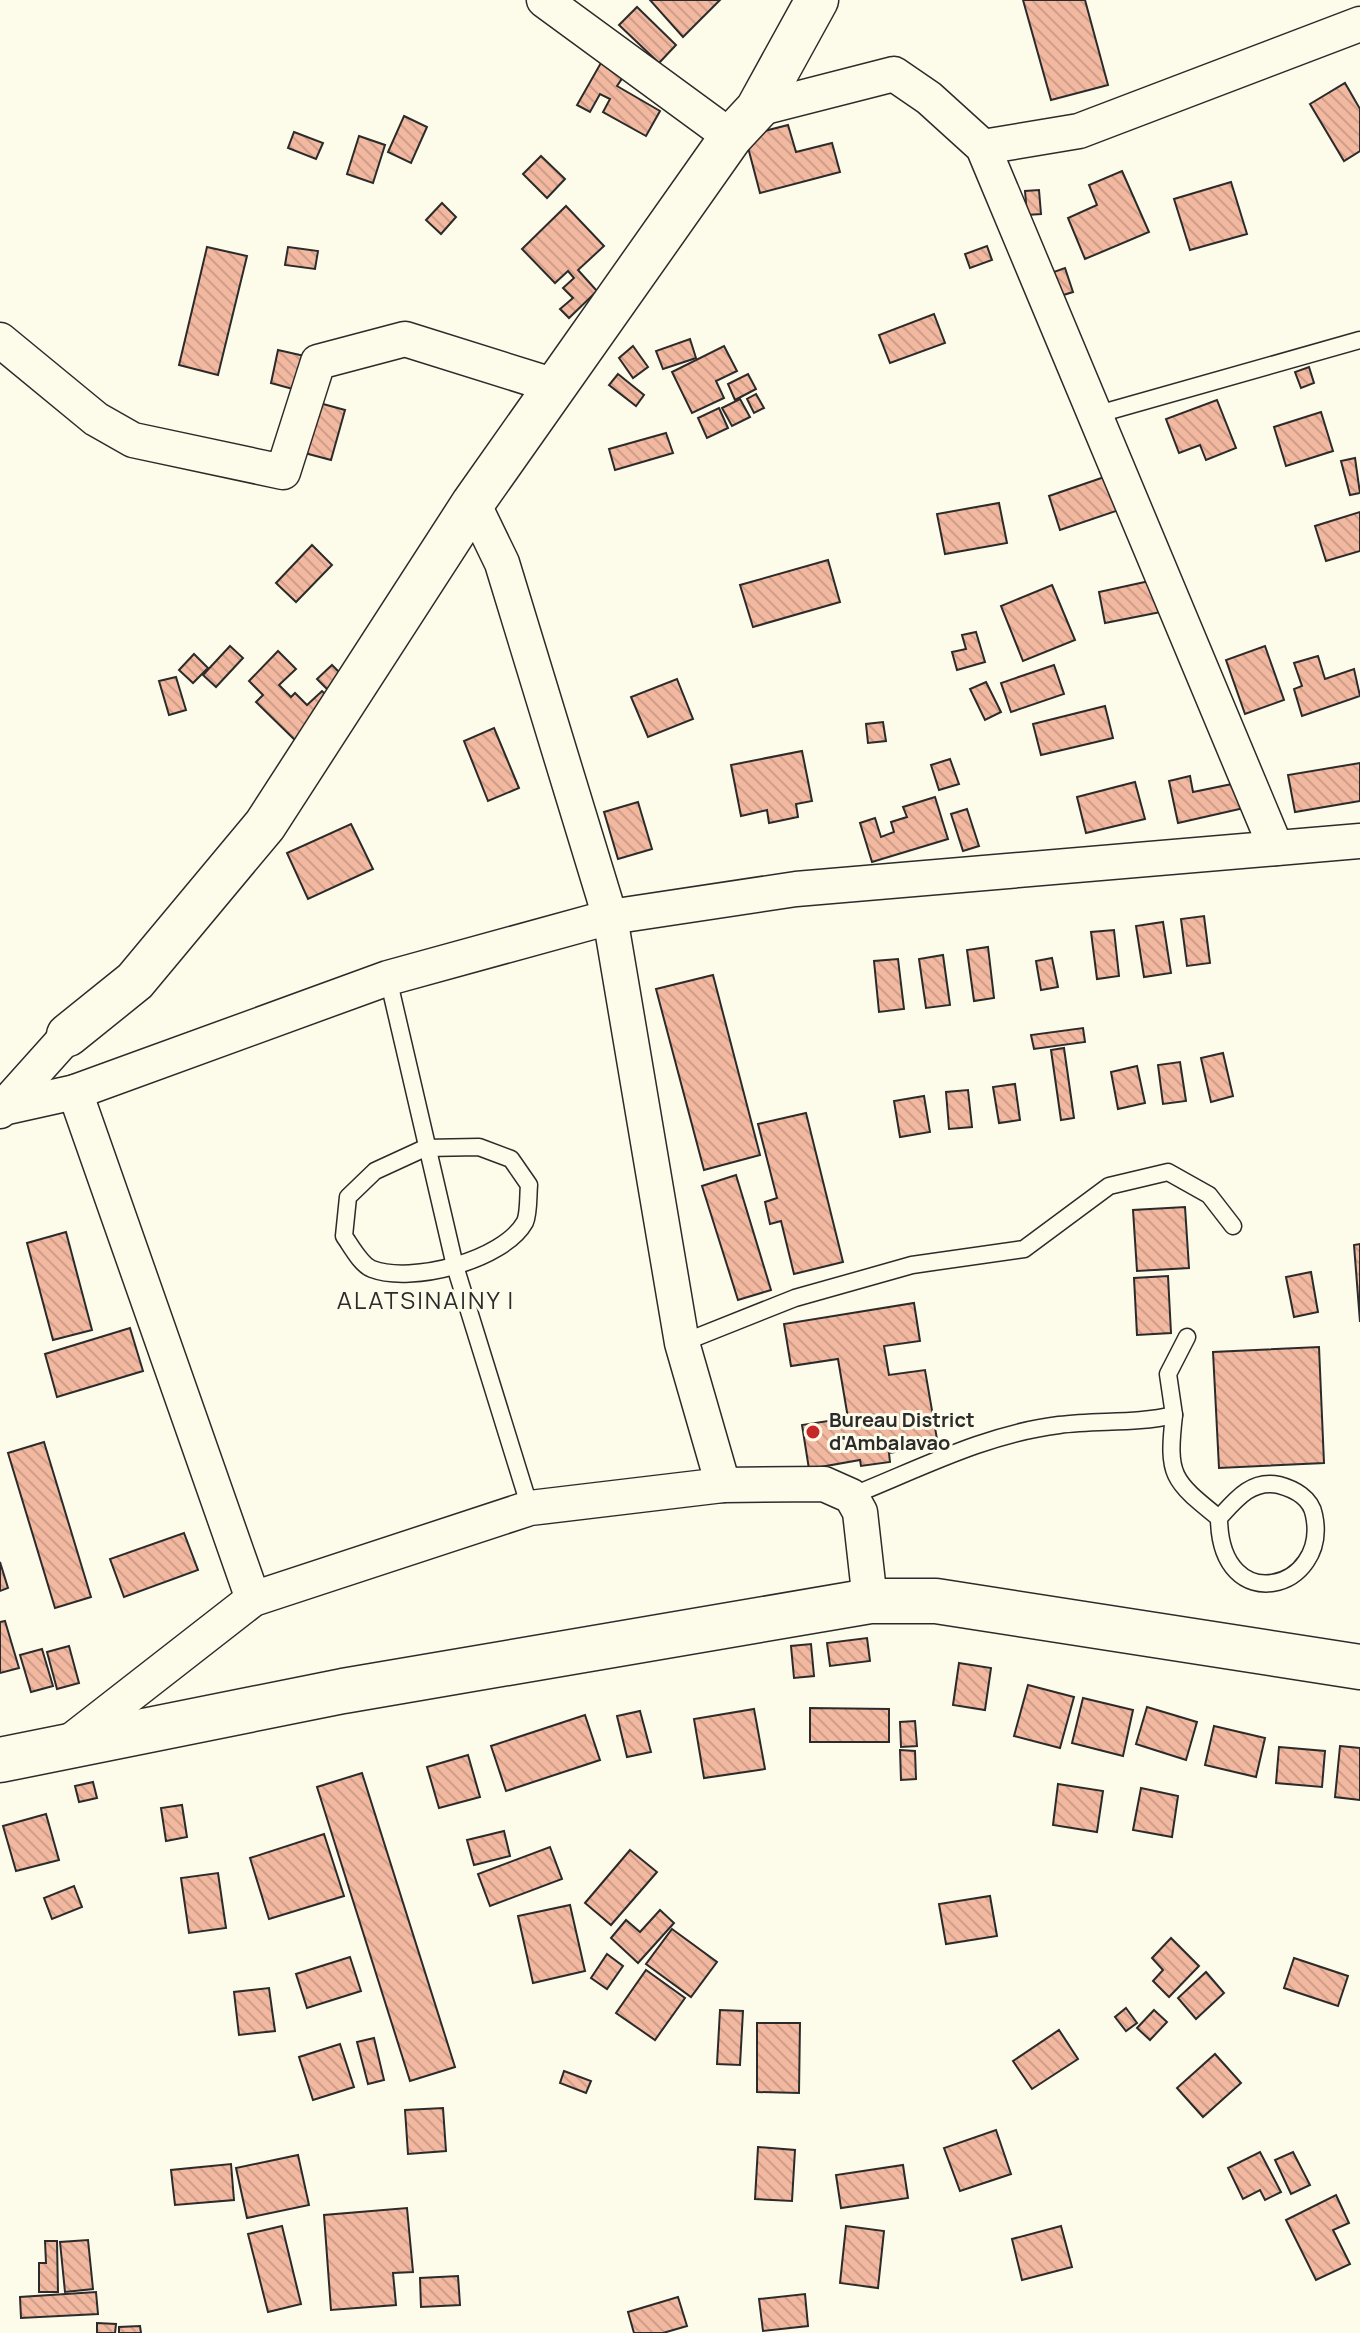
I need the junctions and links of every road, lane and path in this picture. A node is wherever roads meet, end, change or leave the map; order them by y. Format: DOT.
graph roads {
  1 [pos="544,0"];
  2 [pos="817,0"];
  3 [pos="1360,24"];
  4 [pos="744,123"];
  5 [pos="983,147"];
  6 [pos="0,340"];
  7 [pos="1360,340"];
  8 [pos="555,386"];
  9 [pos="1095,415"];
  10 [pos="473,503"];
  11 [pos="1360,841"];
  12 [pos="1276,848"];
  13 [pos="610,917"];
  14 [pos="388,978"];
  15 [pos="68,1035"];
  16 [pos="75,1092"];
  17 [pos="2,1110"];
  18 [pos="425,1148"];
  19 [pos="1233,1226"];
  20 [pos="455,1266"];
  21 [pos="1187,1337"];
  22 [pos="682,1343"];
  23 [pos="1174,1415"];
  24 [pos="723,1485"];
  25 [pos="851,1496"];
  26 [pos="530,1508"];
  27 [pos="1219,1518"];
  28 [pos="253,1599"];
  29 [pos="870,1601"];
  30 [pos="1360,1667"];
  31 [pos="63,1747"];
  32 [pos="0,1760"];
  1 -- 4 [label="street"];
  2 -- 4 [label="street"];
  3 -- 5 [label="street"];
  4 -- 5 [label="street"];
  4 -- 8 [label="street"];
  5 -- 9 [label="street"];
  6 -- 8 [label="street"];
  7 -- 9 [label="lane"];
  8 -- 10 [label="street"];
  9 -- 12 [label="street"];
  10 -- 13 [label="street"];
  10 -- 15 [label="street"];
  11 -- 12 [label="street"];
  12 -- 13 [label="street"];
  13 -- 14 [label="street"];
  13 -- 22 [label="street"];
  14 -- 16 [label="street"];
  14 -- 18 [label="lane"];
  15 -- 17 [label="street"];
  16 -- 17 [label="street"];
  16 -- 28 [label="street"];
  18 -- 20 [label="lane"];
  18 -- 20 [label="lane"];
  18 -- 20 [label="lane"];
  19 -- 22 [label="lane"];
  20 -- 26 [label="lane"];
  21 -- 23 [label="lane"];
  22 -- 24 [label="street"];
  23 -- 25 [label="lane"];
  23 -- 27 [label="lane"];
  24 -- 25 [label="street"];
  24 -- 26 [label="street"];
  25 -- 29 [label="street"];
  26 -- 28 [label="street"];
  27 -- 27 [label="lane"];
  28 -- 31 [label="street"];
  29 -- 30 [label="main road"];
  29 -- 31 [label="main road"];
  31 -- 32 [label="main road"];
}
